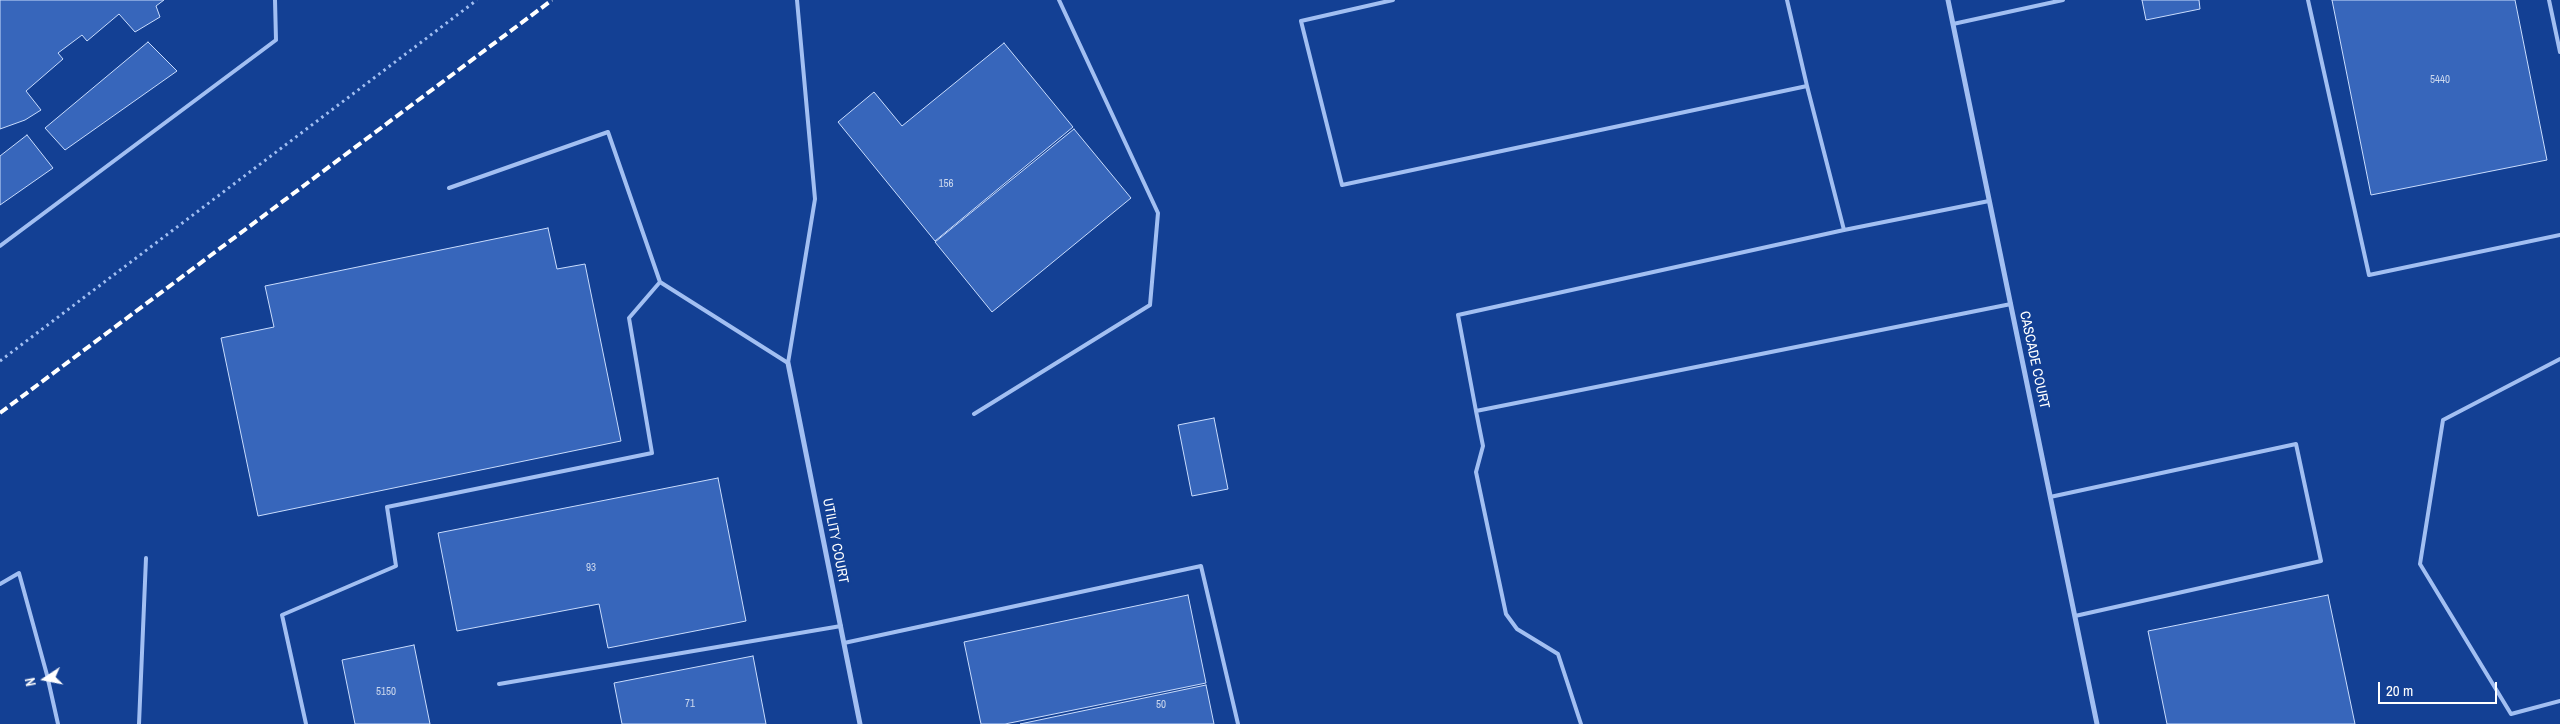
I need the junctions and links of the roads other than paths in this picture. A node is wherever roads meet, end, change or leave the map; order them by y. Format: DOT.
graph roads {
  1 [pos="275,0"];
  2 [pos="797,0"];
  3 [pos="1058,0"];
  4 [pos="1393,0"];
  5 [pos="1787,0"];
  6 [pos="1948,0"];
  7 [pos="2063,0"];
  8 [pos="2308,0"];
  9 [pos="2549,0"];
  10 [pos="1953,24"];
  11 [pos="2560,52"];
  12 [pos="1807,86"];
  13 [pos="449,188"];
  14 [pos="1989,201"];
  15 [pos="1844,230"];
  16 [pos="2560,235"];
  17 [pos="0,246"];
  18 [pos="660,282"];
  19 [pos="2011,304"];
  20 [pos="2560,359"];
  21 [pos="788,362"];
  22 [pos="1476,411"];
  23 [pos="974,414"];
  24 [pos="2050,497"];
  25 [pos="146,558"];
  26 [pos="0,584"];
  27 [pos="2075,616"];
  28 [pos="841,626"];
  29 [pos="844,643"];
  30 [pos="498,684"];
  31 [pos="2560,701"];
  32 [pos="58,724"];
  33 [pos="139,724"];
  34 [pos="306,724"];
  35 [pos="860,724"];
  36 [pos="1238,724"];
  37 [pos="1581,724"];
  38 [pos="2097,724"];
  1 -- 17 [label="lane"];
  2 -- 21 [label="lane"];
  3 -- 23 [label="lane"];
  4 -- 12 [label="lane"];
  5 -- 12 [label="lane"];
  6 -- 10 [label="street, CASCADE COURT"];
  7 -- 10 [label="lane"];
  8 -- 16 [label="lane"];
  9 -- 11 [label="lane"];
  10 -- 14 [label="street, CASCADE COURT"];
  12 -- 15 [label="lane"];
  13 -- 18 [label="lane"];
  14 -- 15 [label="lane"];
  14 -- 19 [label="street, CASCADE COURT"];
  15 -- 22 [label="lane"];
  18 -- 21 [label="lane"];
  18 -- 34 [label="lane"];
  19 -- 22 [label="lane"];
  19 -- 24 [label="street, CASCADE COURT"];
  20 -- 31 [label="lane"];
  21 -- 28 [label="street, UTILITY COURT"];
  22 -- 37 [label="lane"];
  24 -- 27 [label="street, CASCADE COURT"];
  24 -- 27 [label="lane"];
  25 -- 33 [label="lane"];
  26 -- 32 [label="lane"];
  27 -- 38 [label="street, CASCADE COURT"];
  28 -- 29 [label="street, UTILITY COURT"];
  28 -- 30 [label="lane"];
  29 -- 35 [label="street, UTILITY COURT"];
  29 -- 36 [label="lane"];
}
